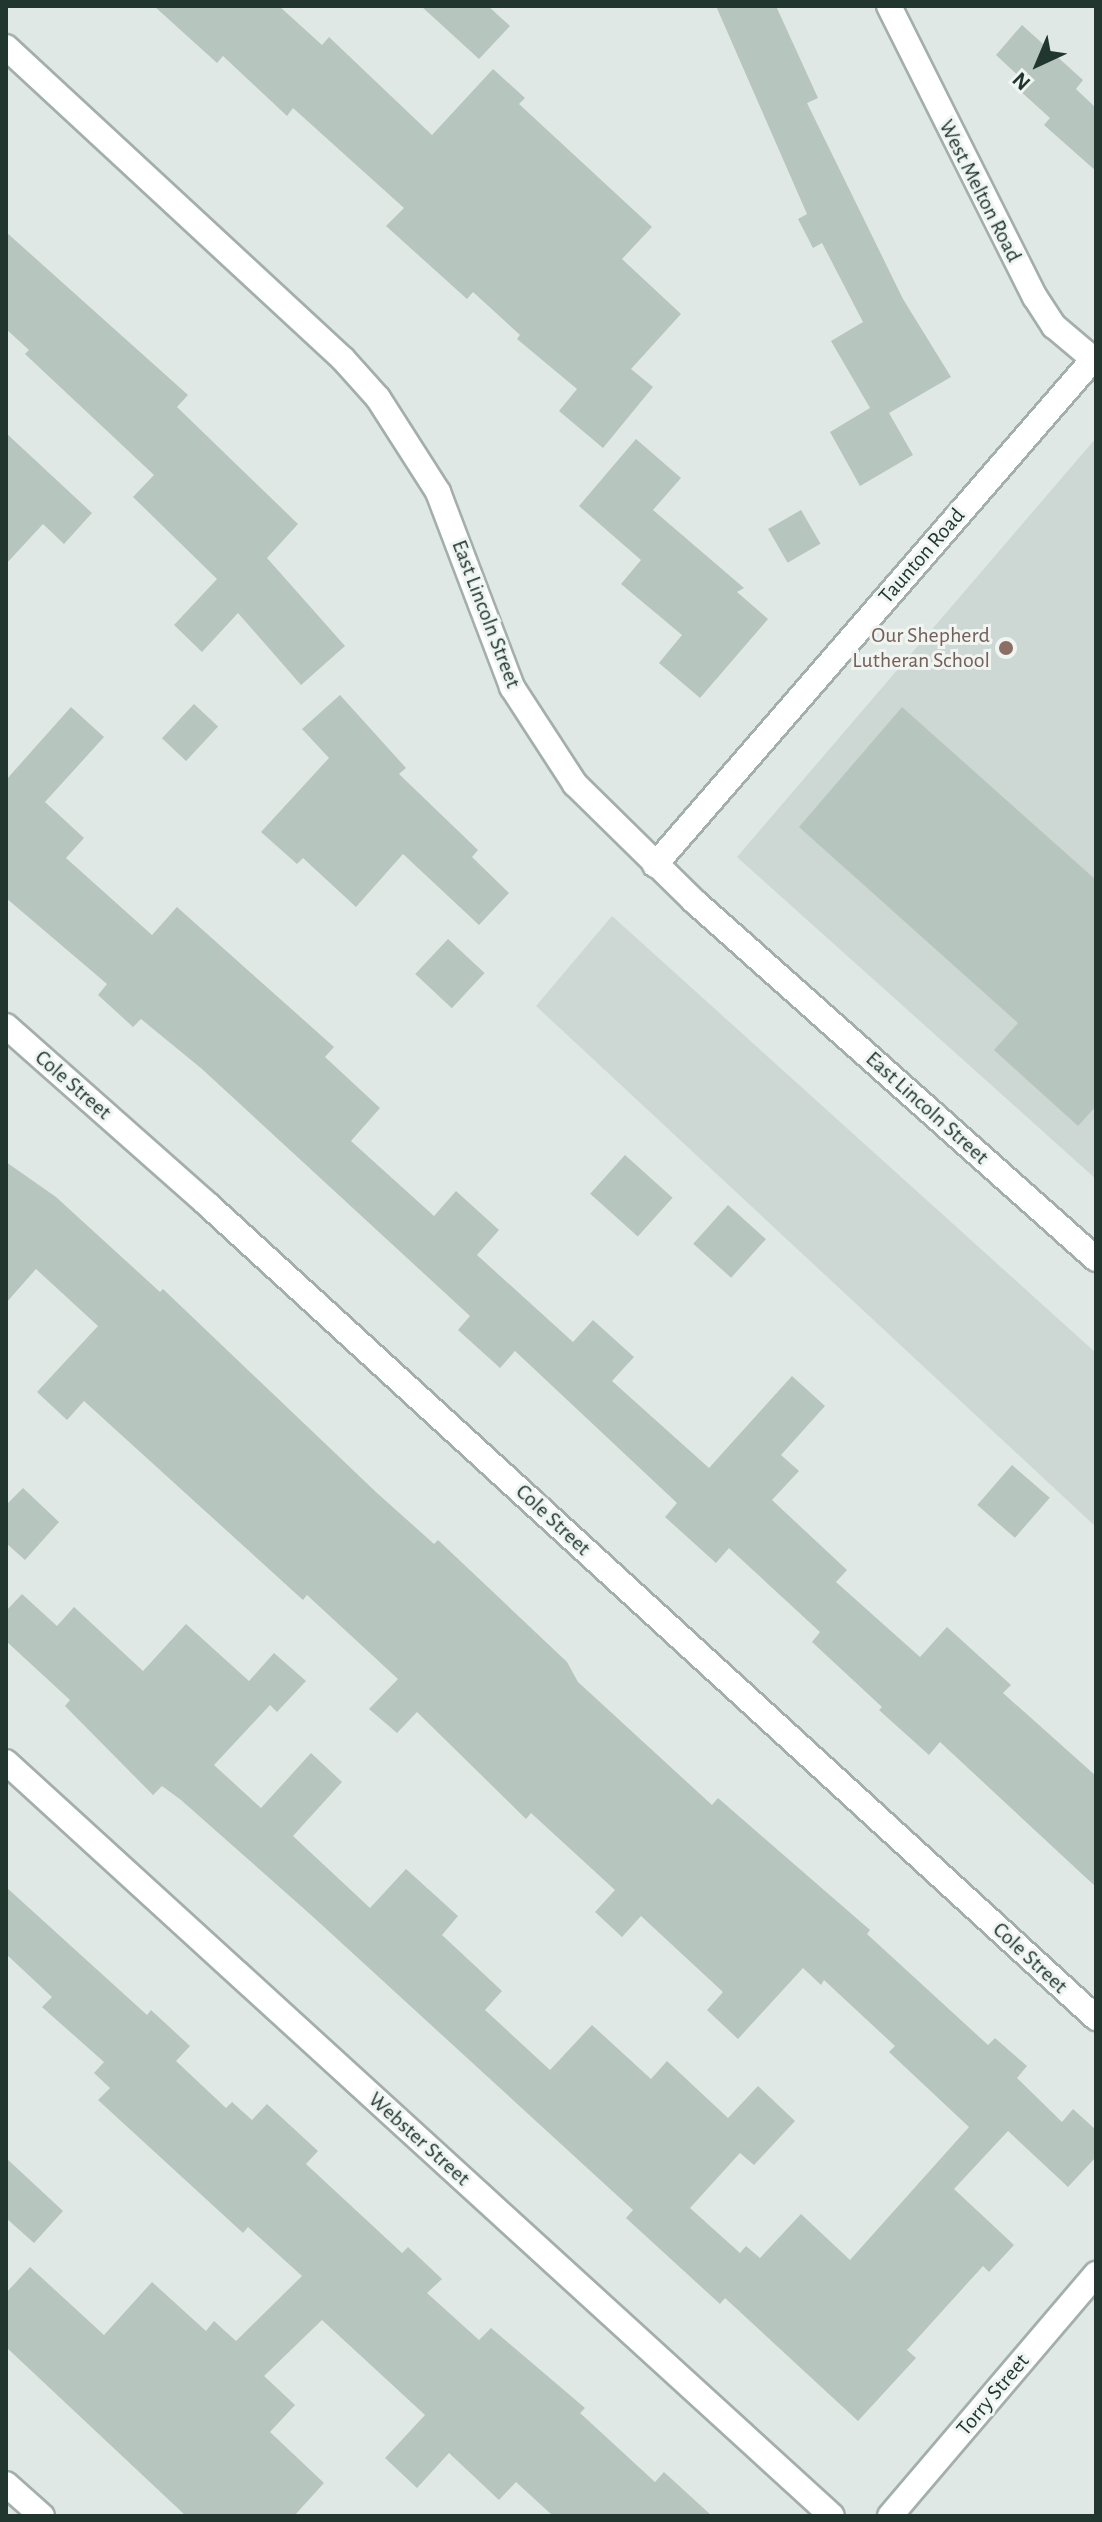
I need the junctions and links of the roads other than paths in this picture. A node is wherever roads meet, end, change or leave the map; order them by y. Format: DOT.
graph roads {
  1 [pos="889,6"];
  2 [pos="6,47"];
  3 [pos="1095,358"];
  4 [pos="655,865"];
  5 [pos="6,1026"];
  6 [pos="1096,1259"];
  7 [pos="6,1762"];
  8 [pos="1096,2018"];
  9 [pos="1096,2274"];
  10 [pos="6,2484"];
  11 [pos="42,2516"];
  12 [pos="832,2516"];
  13 [pos="890,2516"];
  1 -- 3 [label="street, West Melton Road"];
  2 -- 4 [label="street, East Lincoln Street"];
  3 -- 4 [label="street, Taunton Road"];
  4 -- 6 [label="street, East Lincoln Street"];
  5 -- 8 [label="street, Cole Street"];
  7 -- 12 [label="street, Webster Street"];
  9 -- 13 [label="street, Torry Street"];
  10 -- 11 [label="street"];
}
